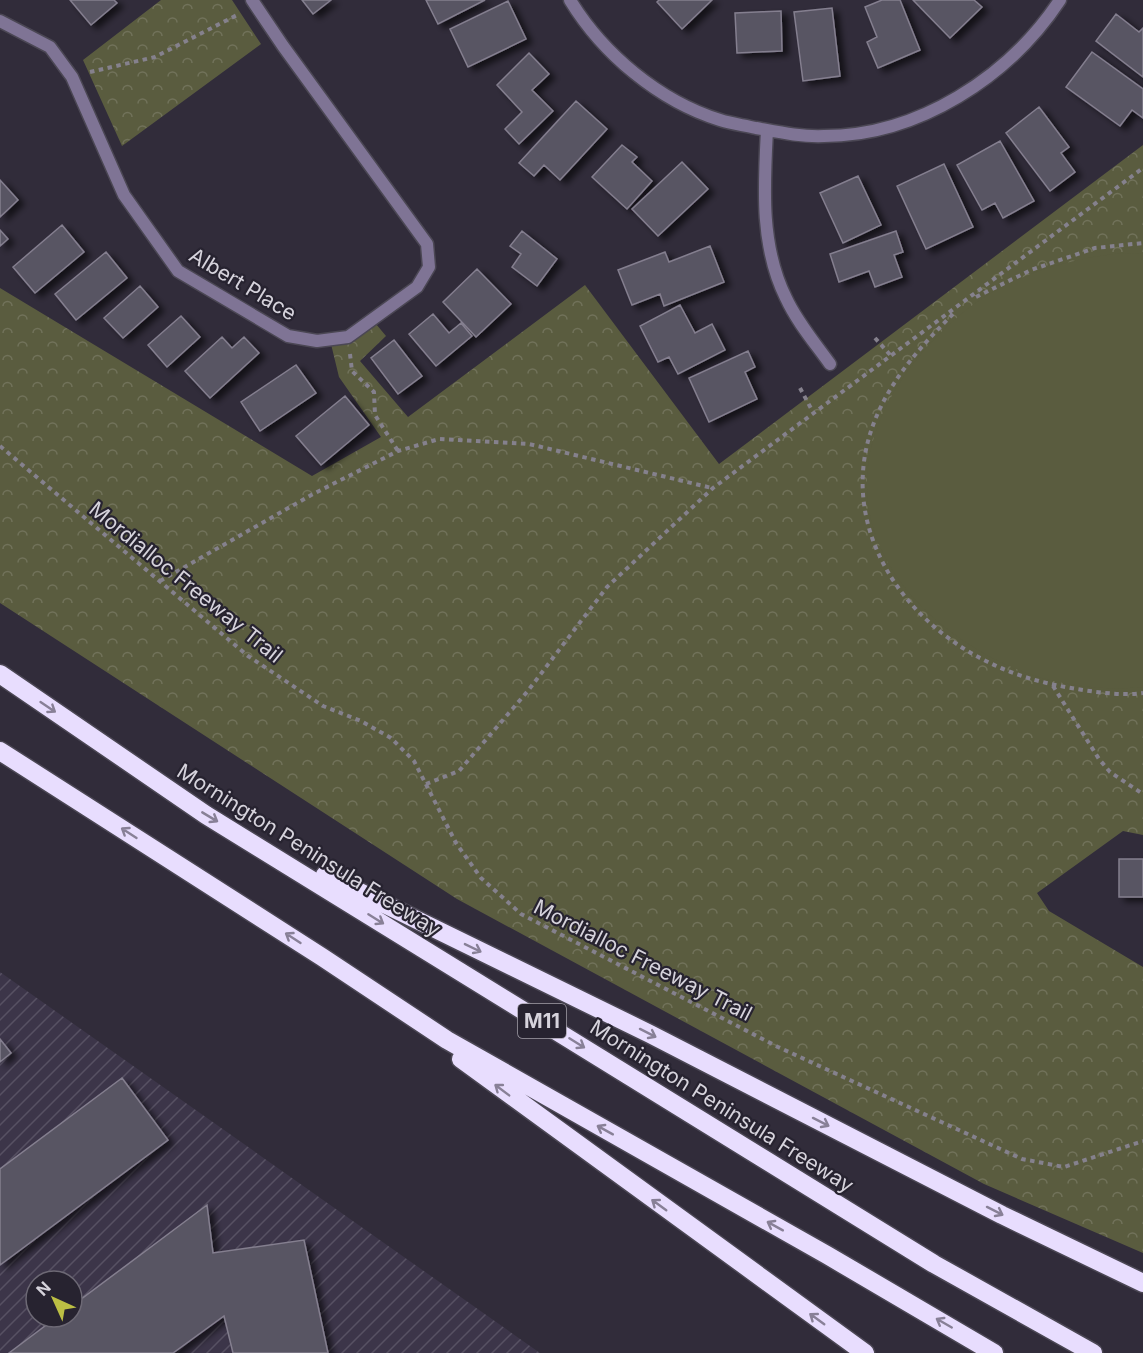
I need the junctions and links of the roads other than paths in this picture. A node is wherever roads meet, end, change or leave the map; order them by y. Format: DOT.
graph roads {
  1 [pos="570,0"];
  2 [pos="1060,0"];
  3 [pos="254,3"];
  4 [pos="0,21"];
  5 [pos="767,130"];
  6 [pos="830,364"];
  7 [pos="0,674"];
  8 [pos="0,751"];
  9 [pos="232,830"];
  10 [pos="322,957"];
  11 [pos="1143,1283"];
  12 [pos="865,1353"];
  13 [pos="994,1353"];
  14 [pos="1093,1353"];
  1 -- 5 [label="street"];
  2 -- 5 [label="street"];
  3 -- 4 [label="street, Albert Place"];
  5 -- 6 [label="street"];
  7 -- 9 [label="highway, Mornington Peninsula Freeway / M11, one-way"];
  10 -- 8 [label="highway, one-way"];
  9 -- 11 [label="highway, one-way"];
  9 -- 14 [label="highway, Mornington Peninsula Freeway / M11, one-way"];
  12 -- 10 [label="highway, one-way"];
  13 -- 10 [label="highway, one-way"];
}
